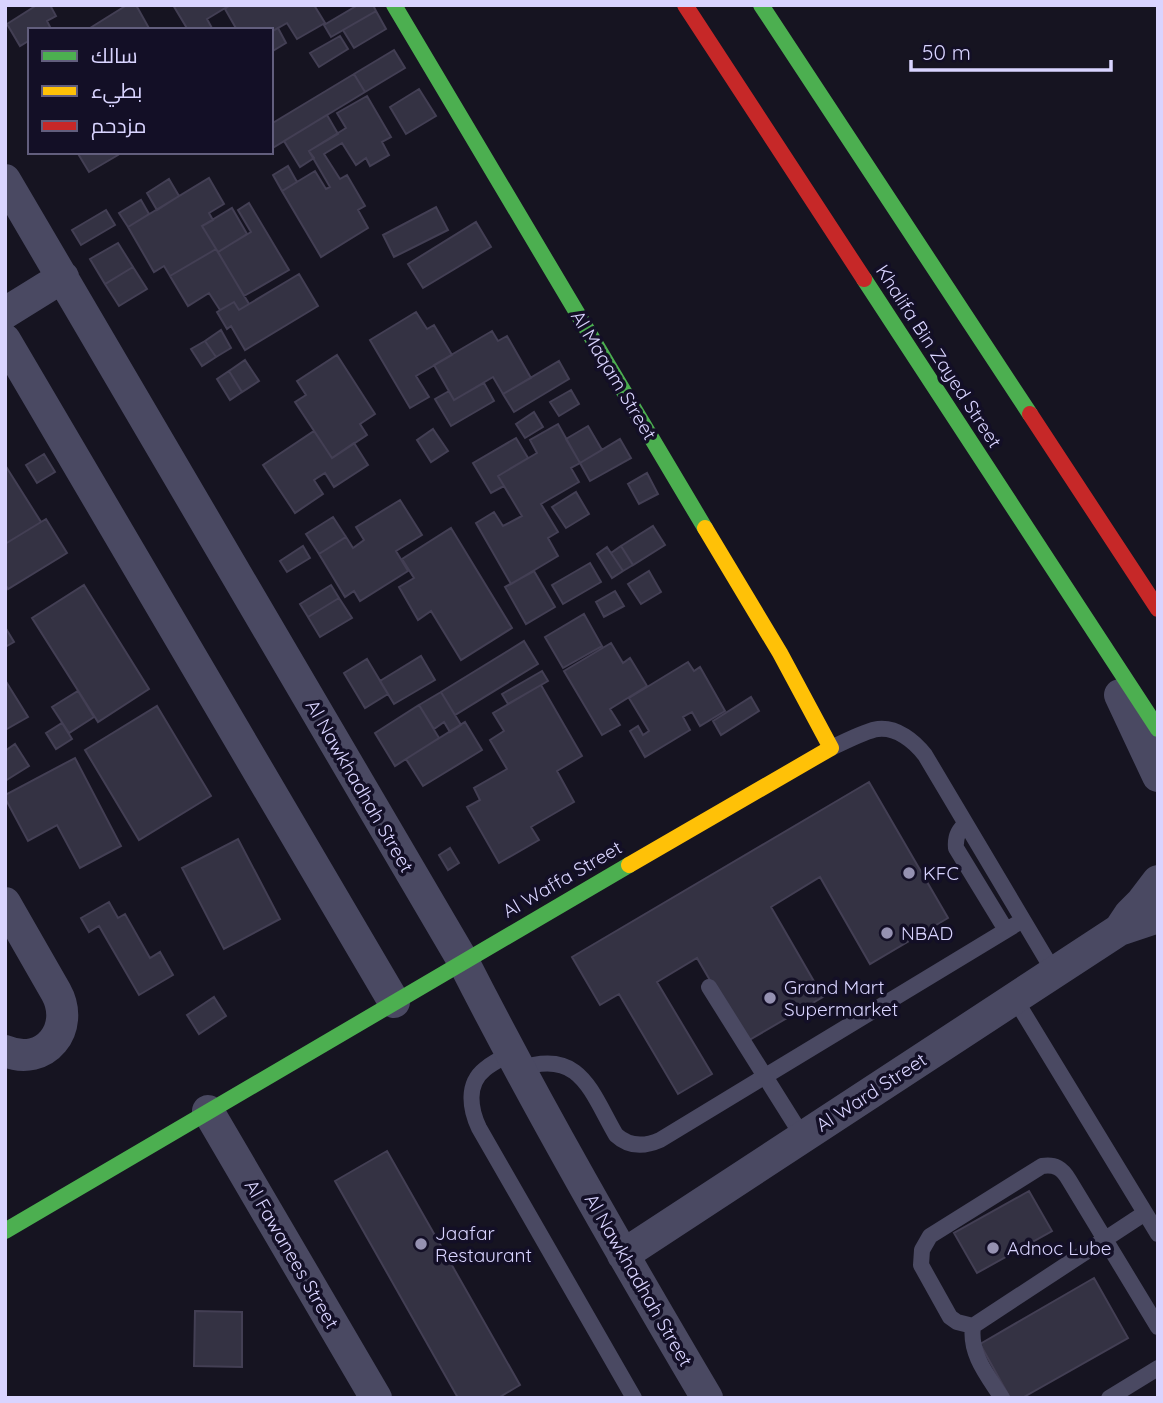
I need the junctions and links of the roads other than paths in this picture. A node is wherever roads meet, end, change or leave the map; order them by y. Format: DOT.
graph roads {
  1 [pos="394,5"];
  2 [pos="685,5"];
  3 [pos="761,5"];
  4 [pos="5,180"];
  5 [pos="63,277"];
  6 [pos="5,313"];
  7 [pos="5,340"];
  8 [pos="1079,608"];
  9 [pos="1158,608"];
  10 [pos="1158,729"];
  11 [pos="831,748"];
  12 [pos="1158,776"];
  13 [pos="966,824"];
  14 [pos="1158,881"];
  15 [pos="5,904"];
  16 [pos="1158,917"];
  17 [pos="1023,920"];
  18 [pos="1006,930"];
  19 [pos="1119,930"];
  20 [pos="463,961"];
  21 [pos="1054,972"];
  22 [pos="709,987"];
  23 [pos="1015,999"];
  24 [pos="394,1002"];
  25 [pos="5,1051"];
  26 [pos="514,1061"];
  27 [pos="765,1076"];
  28 [pos="208,1111"];
  29 [pos="803,1137"];
  30 [pos="1145,1213"];
  31 [pos="5,1231"];
  32 [pos="1158,1234"];
  33 [pos="1105,1240"];
  34 [pos="623,1255"];
  35 [pos="973,1326"];
  36 [pos="1158,1327"];
  37 [pos="1157,1369"];
  38 [pos="376,1398"];
  39 [pos="634,1398"];
  40 [pos="707,1398"];
  41 [pos="1002,1398"];
  42 [pos="1109,1398"];
  1 -- 11 [label="main road, Al Maqam Street"];
  2 -- 8 [label="main road, Khalifa Bin Zayed Street"];
  3 -- 9 [label="main road"];
  4 -- 5 [label="street, Al Nawkhadhah Street"];
  5 -- 6 [label="street"];
  5 -- 20 [label="street, Al Nawkhadhah Street"];
  7 -- 24 [label="street"];
  8 -- 10 [label="main road, Khalifa Bin Zayed Street"];
  8 -- 12 [label="street"];
  11 -- 13 [label="lane, Al Waffa Street"];
  11 -- 20 [label="main road, Al Waffa Street"];
  13 -- 17 [label="lane, Al Waffa Street"];
  13 -- 18 [label="lane"];
  14 -- 19 [label="street, Al Ward Street"];
  15 -- 25 [label="street"];
  16 -- 19 [label="street, Al Ward Street"];
  17 -- 18 [label="lane"];
  17 -- 21 [label="lane, Al Waffa Street"];
  18 -- 27 [label="lane"];
  19 -- 21 [label="street, Al Ward Street"];
  20 -- 24 [label="main road, Al Waffa Street"];
  20 -- 26 [label="street, Al Nawkhadhah Street"];
  21 -- 23 [label="street, Al Ward Street"];
  22 -- 27 [label="lane"];
  23 -- 29 [label="street, Al Ward Street"];
  23 -- 30 [label="lane"];
  24 -- 28 [label="main road, Al Waffa Street"];
  26 -- 27 [label="lane"];
  26 -- 34 [label="street, Al Nawkhadhah Street"];
  26 -- 39 [label="lane"];
  27 -- 29 [label="lane"];
  28 -- 31 [label="main road, Al Waffa Street"];
  28 -- 38 [label="street, Al Fawanees Street"];
  29 -- 34 [label="street, Al Ward Street"];
  30 -- 32 [label="lane"];
  30 -- 33 [label="lane"];
  33 -- 35 [label="lane"];
  33 -- 35 [label="lane"];
  33 -- 36 [label="lane"];
  34 -- 40 [label="street, Al Nawkhadhah Street"];
  35 -- 41 [label="lane"];
  37 -- 42 [label="lane"];
}
